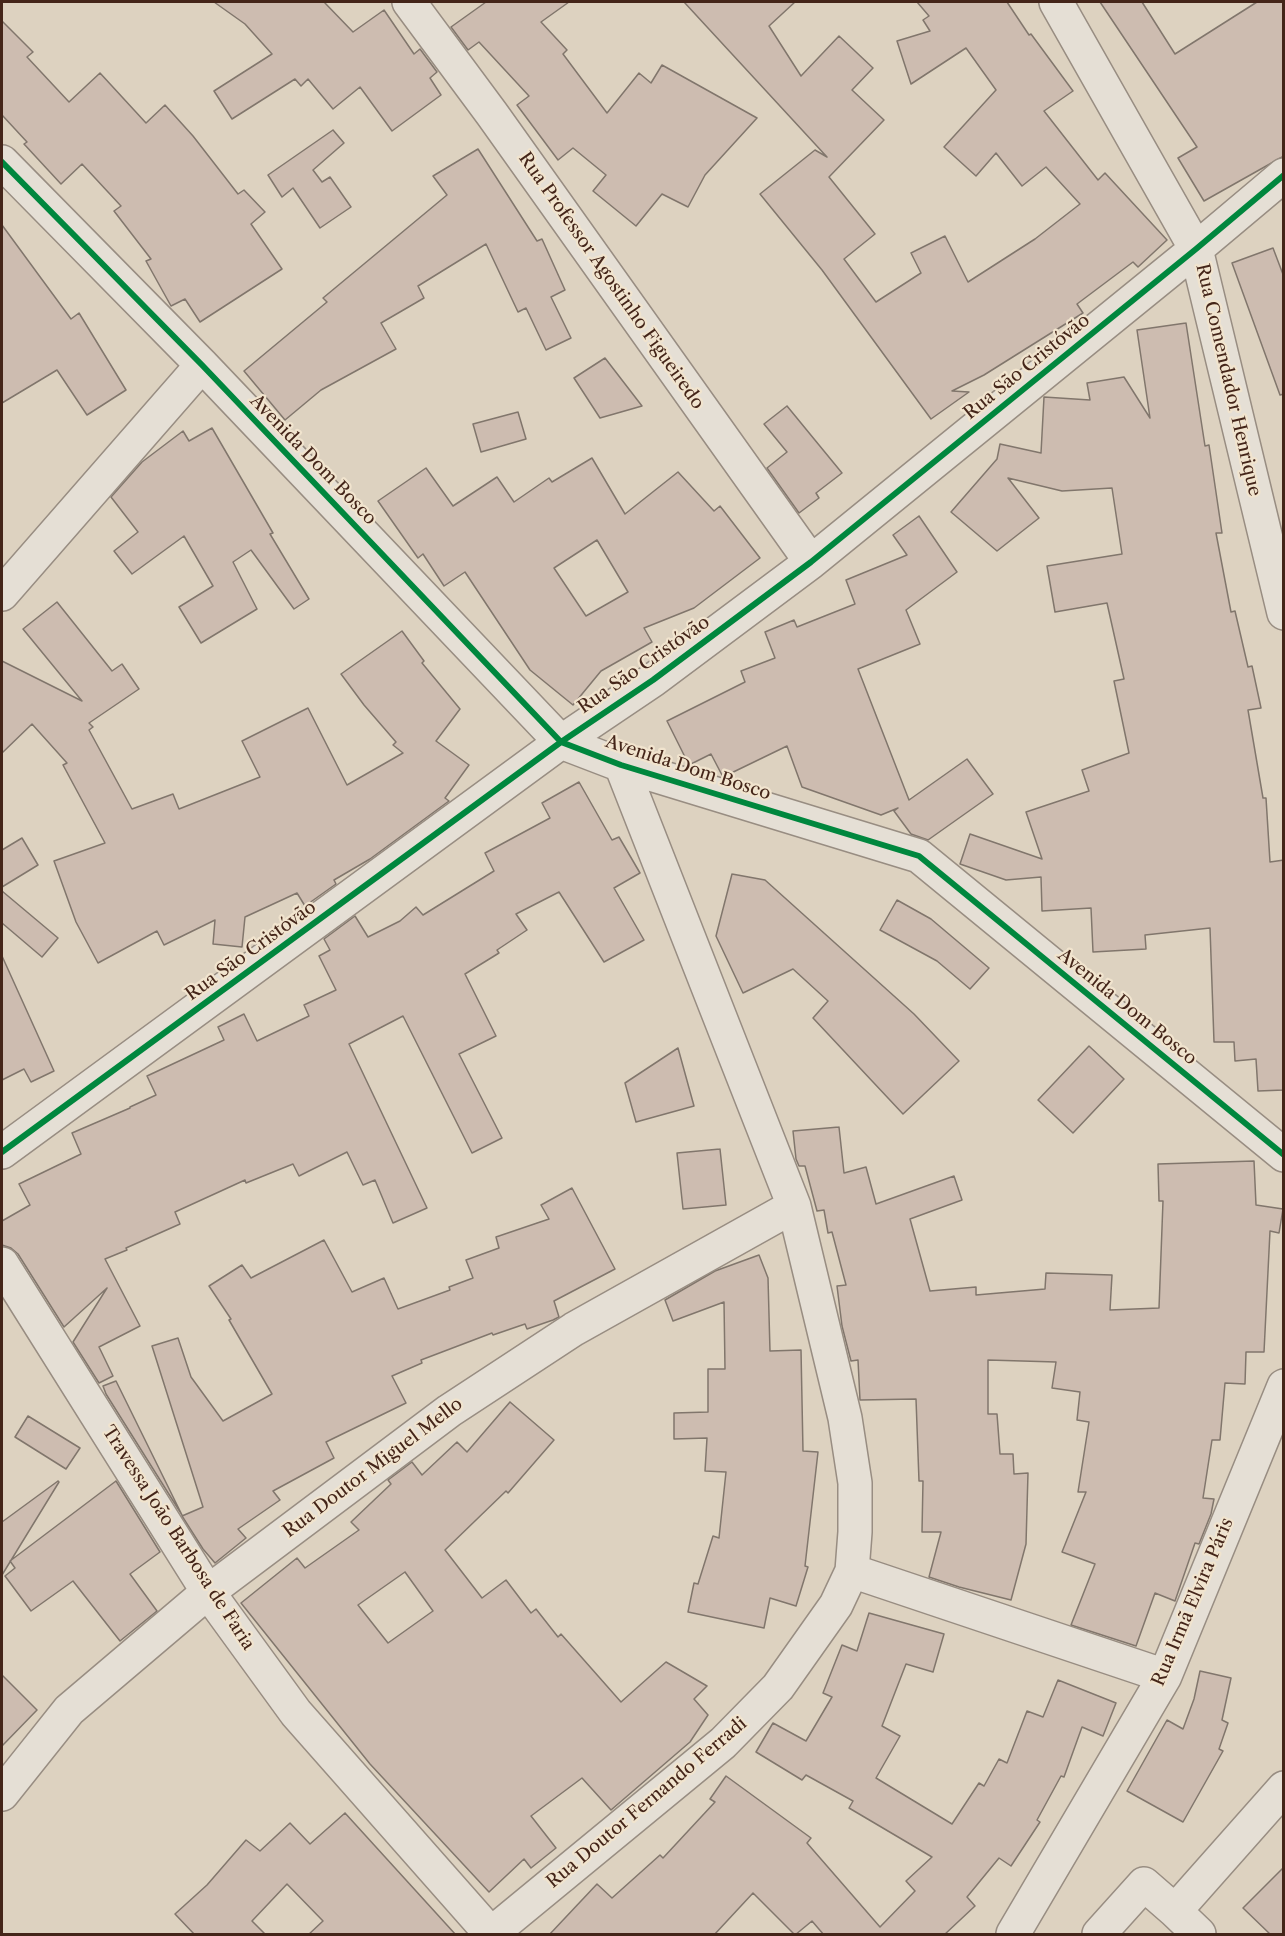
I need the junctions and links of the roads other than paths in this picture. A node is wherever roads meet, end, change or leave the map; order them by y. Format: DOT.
graph roads {
  1 [pos="409,2"];
  2 [pos="1056,2"];
  3 [pos="2,162"];
  4 [pos="1284,176"];
  5 [pos="1196,249"];
  6 [pos="202,365"];
  7 [pos="811,562"];
  8 [pos="2,594"];
  9 [pos="1284,613"];
  10 [pos="561,742"];
  11 [pos="621,765"];
  12 [pos="2,1152"];
  13 [pos="1284,1155"];
  14 [pos="794,1206"];
  15 [pos="2,1264"];
  16 [pos="1284,1386"];
  17 [pos="852,1571"];
  18 [pos="208,1592"];
  19 [pos="1165,1676"];
  20 [pos="1284,1788"];
  21 [pos="2,1794"];
  22 [pos="1175,1911"];
  23 [pos="491,1934"];
  24 [pos="1013,1935"];
  25 [pos="1099,1935"];
  26 [pos="1199,1935"];
  1 -- 7 [label="street, Rua Professor Agostinho Figueiredo"];
  2 -- 5 [label="street, Rua Comendador Henrique"];
  3 -- 6 [label="street, Avenida Dom Bosco"];
  4 -- 5 [label="street, Rua São Cristóvão"];
  5 -- 7 [label="street, Rua São Cristóvão"];
  5 -- 9 [label="street, Rua Comendador Henrique"];
  6 -- 8 [label="street"];
  6 -- 10 [label="street, Avenida Dom Bosco"];
  7 -- 10 [label="street, Rua São Cristóvão"];
  10 -- 11 [label="street, Avenida Dom Bosco"];
  10 -- 12 [label="street, Rua São Cristóvão"];
  11 -- 13 [label="street, Avenida Dom Bosco"];
  11 -- 14 [label="street, Avenida Dom Bosco"];
  14 -- 17 [label="street, Avenida Dom Bosco"];
  14 -- 18 [label="street, Rua Doutor Miguel Mello"];
  15 -- 18 [label="street, Travessa João Barbosa de Faria"];
  16 -- 19 [label="street, Rua Irmã Elvira Páris"];
  17 -- 19 [label="street"];
  17 -- 23 [label="street, Rua Doutor Fernando Ferradi"];
  18 -- 21 [label="street, Rua Doutor Miguel Mello"];
  18 -- 23 [label="street, Travessa João Barbosa de Faria"];
  19 -- 24 [label="street, Rua Irmã Elvira Páris"];
  20 -- 22 [label="street"];
  22 -- 25 [label="street"];
  22 -- 26 [label="street"];
}
